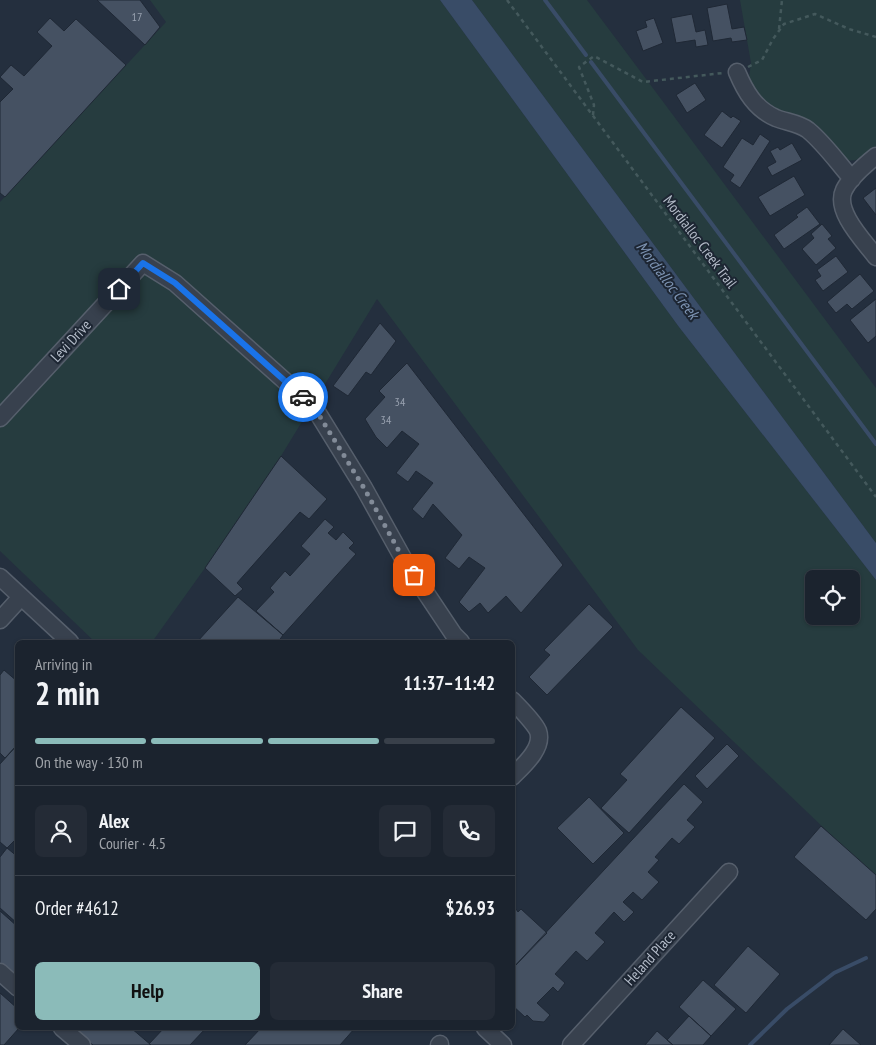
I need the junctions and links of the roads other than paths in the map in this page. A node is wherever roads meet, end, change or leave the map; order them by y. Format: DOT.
graph roads {
  1 [pos="736,72"];
  2 [pos="876,156"];
  3 [pos="852,179"];
  4 [pos="876,257"];
  5 [pos="0,418"];
  6 [pos="0,577"];
  7 [pos="21,597"];
  8 [pos="0,620"];
  9 [pos="68,640"];
  10 [pos="458,640"];
  11 [pos="515,703"];
  12 [pos="515,774"];
  13 [pos="728,872"];
  14 [pos="0,972"];
  15 [pos="15,985"];
  16 [pos="64,1030"];
  17 [pos="486,1030"];
  18 [pos="82,1045"];
  19 [pos="503,1045"];
  20 [pos="570,1045"];
  1 -- 3 [label="street"];
  2 -- 3 [label="street"];
  3 -- 4 [label="street"];
  5 -- 10 [label="street, Levi Drive"];
  6 -- 7 [label="street"];
  7 -- 8 [label="street"];
  7 -- 9 [label="street"];
  11 -- 12 [label="street"];
  13 -- 20 [label="street, Heland Place"];
  14 -- 15 [label="street"];
  16 -- 18 [label="street"];
  17 -- 19 [label="street"];
}
